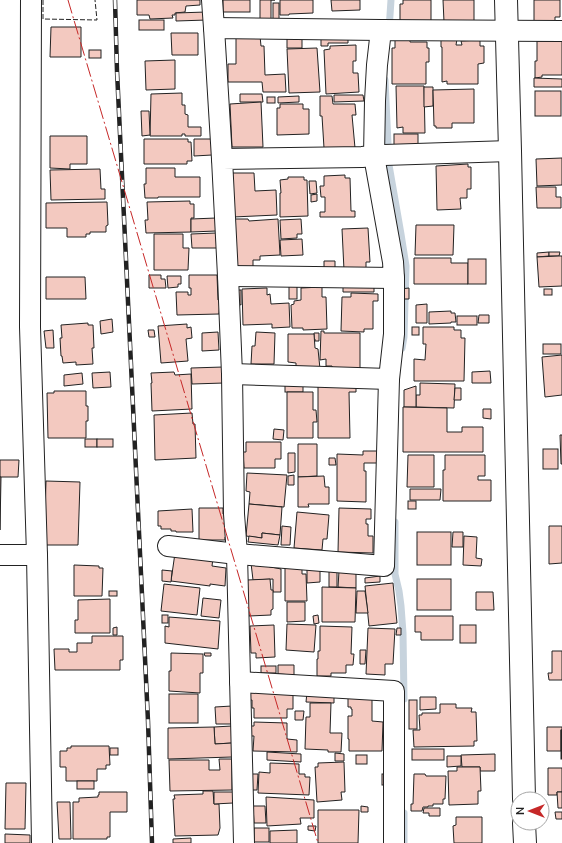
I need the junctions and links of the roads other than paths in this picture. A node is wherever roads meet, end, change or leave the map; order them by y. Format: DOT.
graph roads {
  1 [pos="31,0"];
  2 [pos="212,0"];
  3 [pos="506,0"];
  4 [pos="214,28"];
  5 [pos="387,30"];
  6 [pos="506,31"];
  7 [pos="562,31"];
  8 [pos="510,151"];
  9 [pos="384,155"];
  10 [pos="222,159"];
  11 [pos="228,276"];
  12 [pos="394,278"];
  13 [pos="232,374"];
  14 [pos="389,379"];
  15 [pos="168,546"];
  16 [pos="237,554"];
  17 [pos="0,555"];
  18 [pos="37,555"];
  19 [pos="240,682"];
  20 [pos="524,791"];
  21 [pos="524,831"];
  22 [pos="42,843"];
  23 [pos="244,843"];
  24 [pos="394,843"];
  25 [pos="525,843"];
  1 -- 18 [label="street"];
  2 -- 4 [label="street"];
  3 -- 6 [label="street"];
  4 -- 5 [label="street"];
  4 -- 10 [label="street"];
  5 -- 6 [label="street"];
  5 -- 9 [label="street"];
  6 -- 7 [label="street"];
  6 -- 8 [label="street"];
  8 -- 9 [label="street"];
  8 -- 20 [label="street"];
  9 -- 10 [label="street"];
  9 -- 12 [label="street"];
  10 -- 11 [label="street"];
  11 -- 12 [label="street"];
  11 -- 13 [label="street"];
  12 -- 14 [label="street"];
  13 -- 14 [label="street"];
  13 -- 16 [label="street"];
  14 -- 16 [label="street"];
  15 -- 16 [label="street"];
  16 -- 19 [label="street"];
  17 -- 18 [label="street"];
  18 -- 22 [label="street"];
  19 -- 23 [label="street"];
  19 -- 24 [label="street"];
  21 -- 25 [label="street"];
}
